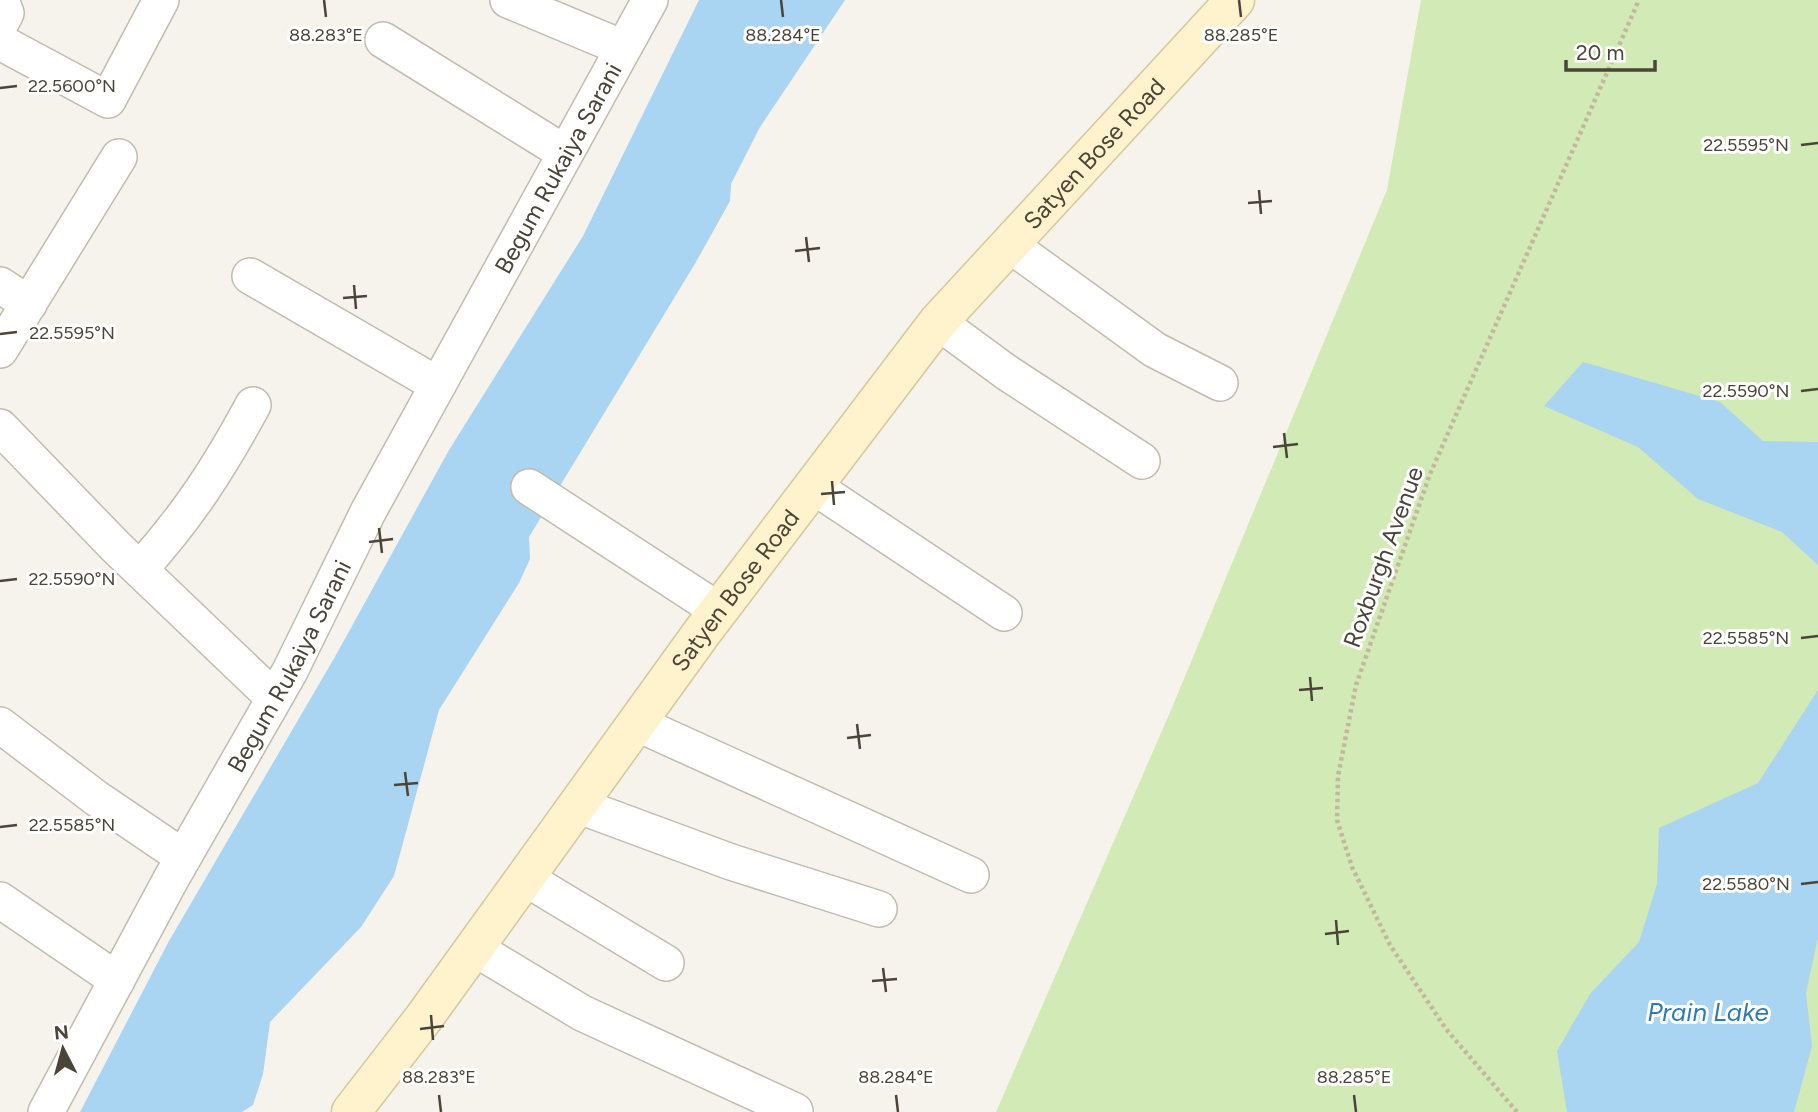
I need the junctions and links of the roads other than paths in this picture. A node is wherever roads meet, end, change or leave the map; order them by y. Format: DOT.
graph roads {
  1 [pos="1,0"];
  2 [pos="161,0"];
  3 [pos="508,0"];
  4 [pos="650,0"];
  5 [pos="1235,0"];
  6 [pos="0,24"];
  7 [pos="383,40"];
  8 [pos="0,42"];
  9 [pos="623,48"];
  10 [pos="565,153"];
  11 [pos="119,157"];
  12 [pos="1010,245"];
  13 [pos="250,276"];
  14 [pos="0,285"];
  15 [pos="29,304"];
  16 [pos="938,322"];
  17 [pos="0,350"];
  18 [pos="1220,383"];
  19 [pos="438,385"];
  20 [pos="253,405"];
  21 [pos="0,427"];
  22 [pos="1142,461"];
  23 [pos="813,486"];
  24 [pos="529,488"];
  25 [pos="140,569"];
  26 [pos="718,610"];
  27 [pos="1004,613"];
  28 [pos="274,698"];
  29 [pos="636,723"];
  30 [pos="0,725"];
  31 [pos="577,805"];
  32 [pos="183,857"];
  33 [pos="971,875"];
  34 [pos="525,877"];
  35 [pos="0,900"];
  36 [pos="879,909"];
  37 [pos="474,948"];
  38 [pos="666,963"];
  39 [pos="117,980"];
  40 [pos="795,1111"];
  41 [pos="46,1112"];
  42 [pos="351,1112"];
  1 -- 6 [label="street"];
  2 -- 8 [label="street"];
  3 -- 9 [label="street"];
  4 -- 9 [label="street, Begum Rukaiya Sarani"];
  5 -- 12 [label="main road, Satyen Bose Road"];
  7 -- 10 [label="street"];
  9 -- 10 [label="street, Begum Rukaiya Sarani"];
  10 -- 19 [label="street, Begum Rukaiya Sarani"];
  11 -- 15 [label="street"];
  12 -- 16 [label="main road, Satyen Bose Road"];
  12 -- 18 [label="street"];
  13 -- 19 [label="street"];
  14 -- 15 [label="street"];
  15 -- 17 [label="street"];
  16 -- 22 [label="street"];
  16 -- 23 [label="main road, Satyen Bose Road"];
  19 -- 28 [label="street, Begum Rukaiya Sarani"];
  20 -- 25 [label="street"];
  21 -- 25 [label="street"];
  23 -- 26 [label="main road, Satyen Bose Road"];
  23 -- 27 [label="street"];
  24 -- 26 [label="street"];
  25 -- 28 [label="street"];
  26 -- 29 [label="main road, Satyen Bose Road"];
  28 -- 32 [label="street, Begum Rukaiya Sarani"];
  29 -- 31 [label="main road, Satyen Bose Road"];
  29 -- 33 [label="street"];
  30 -- 32 [label="street"];
  31 -- 34 [label="main road, Satyen Bose Road"];
  31 -- 36 [label="street"];
  32 -- 39 [label="street, Begum Rukaiya Sarani"];
  34 -- 37 [label="main road, Satyen Bose Road"];
  34 -- 38 [label="street"];
  35 -- 39 [label="street"];
  37 -- 40 [label="street"];
  37 -- 42 [label="main road, Satyen Bose Road"];
  39 -- 41 [label="street, Begum Rukaiya Sarani"];
}
